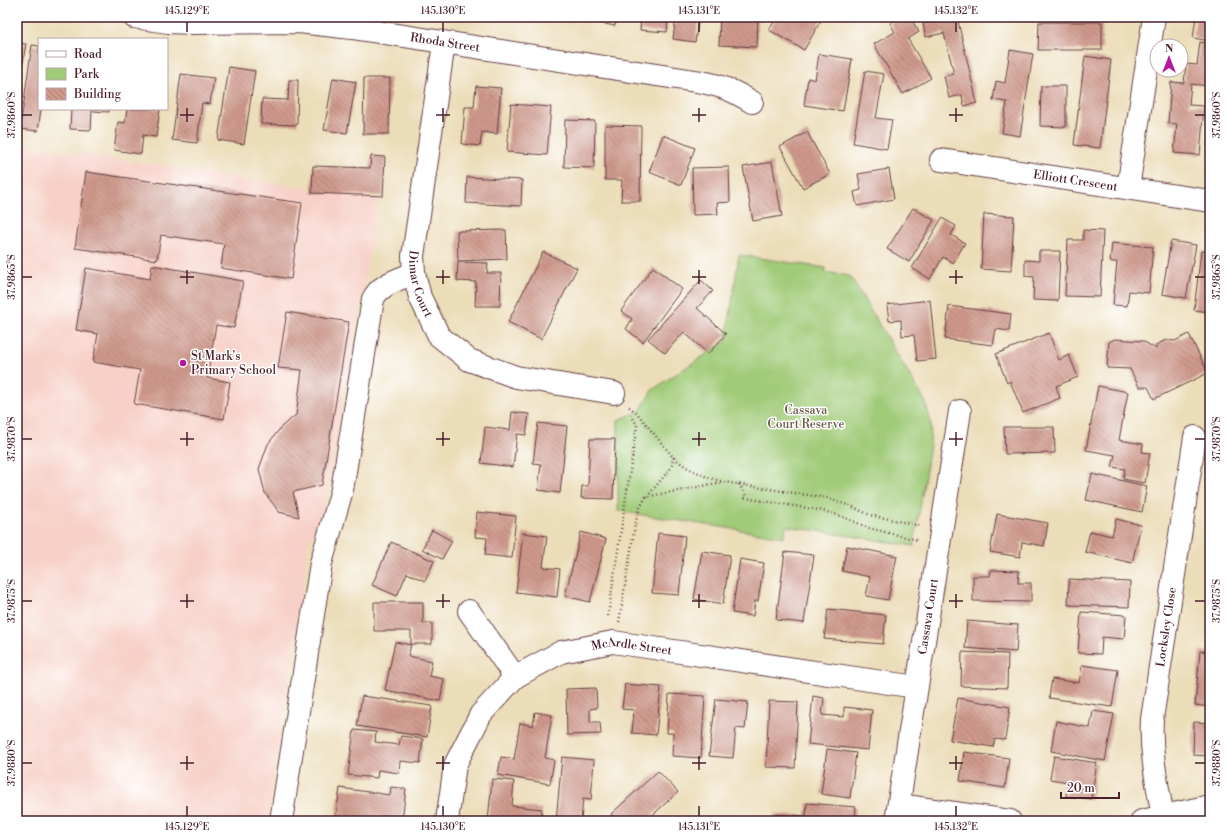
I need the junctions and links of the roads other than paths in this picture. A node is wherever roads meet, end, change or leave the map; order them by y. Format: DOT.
graph roads {
  1 [pos="134,17"];
  2 [pos="1154,17"];
  3 [pos="444,43"];
  4 [pos="752,102"];
  5 [pos="941,160"];
  6 [pos="1128,188"];
  7 [pos="1210,201"];
  8 [pos="414,273"];
  9 [pos="614,393"];
  10 [pos="960,411"];
  11 [pos="1195,437"];
  12 [pos="469,611"];
  13 [pos="515,677"];
  14 [pos="916,687"];
  15 [pos="1210,806"];
  16 [pos="897,813"];
  17 [pos="1163,816"];
  18 [pos="281,821"];
  19 [pos="447,821"];
  20 [pos="1010,821"];
  21 [pos="1142,821"];
  1 -- 3 [label="street, Rhoda Street"];
  2 -- 6 [label="street"];
  3 -- 4 [label="street, Rhoda Street"];
  3 -- 8 [label="street, Dimar Court"];
  5 -- 6 [label="street, Elliott Crescent"];
  6 -- 7 [label="street, Elliott Crescent"];
  8 -- 9 [label="street, Dimar Court"];
  8 -- 18 [label="street"];
  10 -- 14 [label="street, Cassava Court"];
  11 -- 17 [label="street, Locksley Close"];
  12 -- 13 [label="street"];
  13 -- 14 [label="street, McArdle Street"];
  13 -- 19 [label="street, McArdle Street"];
  14 -- 16 [label="street, Cassava Court"];
  15 -- 17 [label="street"];
  16 -- 20 [label="street"];
  17 -- 21 [label="street"];
}
